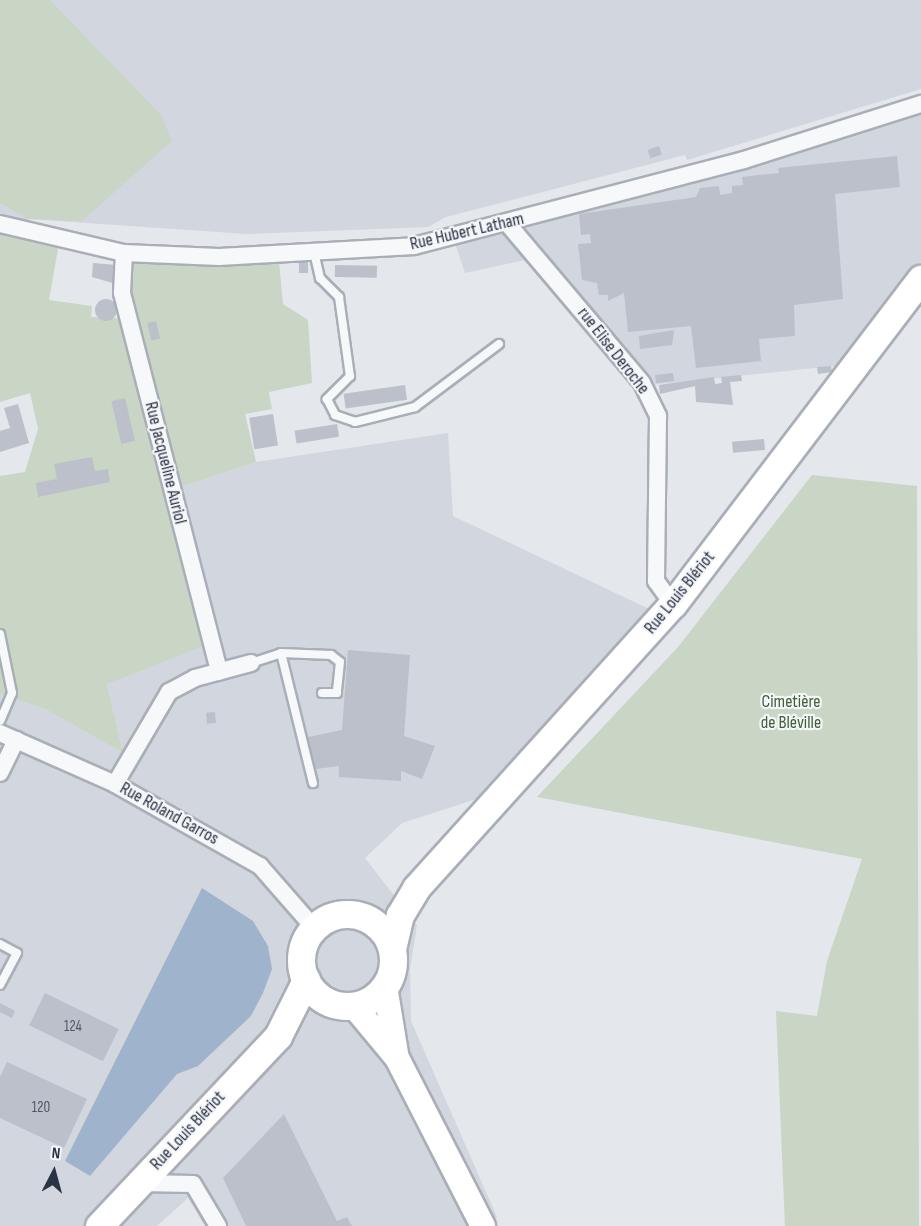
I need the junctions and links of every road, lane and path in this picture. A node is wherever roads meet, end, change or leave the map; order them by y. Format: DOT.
graph roads {
  1 [pos="921,104"];
  2 [pos="507,223"];
  3 [pos="0,224"];
  4 [pos="314,252"];
  5 [pos="124,253"];
  6 [pos="921,279"];
  7 [pos="499,344"];
  8 [pos="673,604"];
  9 [pos="0,634"];
  10 [pos="281,653"];
  11 [pos="251,663"];
  12 [pos="219,672"];
  13 [pos="322,693"];
  14 [pos="0,721"];
  15 [pos="8,736"];
  16 [pos="0,773"];
  17 [pos="313,783"];
  18 [pos="115,784"];
  19 [pos="417,888"];
  20 [pos="367,919"];
  21 [pos="314,928"];
  22 [pos="0,944"];
  23 [pos="392,949"];
  24 [pos="306,980"];
  25 [pos="0,985"];
  26 [pos="385,986"];
  27 [pos="345,1005"];
  28 [pos="278,1036"];
  29 [pos="397,1058"];
  30 [pos="139,1184"];
  31 [pos="481,1225"];
  32 [pos="99,1226"];
  33 [pos="218,1226"];
  1 -- 2 [label="street, Rue Hubert Latham"];
  2 -- 4 [label="street, Rue Hubert Latham"];
  2 -- 8 [label="street, rue Elise Deroche"];
  3 -- 5 [label="street, Rue Hubert Latham"];
  4 -- 5 [label="street, Rue Hubert Latham"];
  4 -- 7 [label="lane"];
  5 -- 12 [label="street, Rue Jacqueline Auriol"];
  6 -- 8 [label="main road, Rue Louis Blériot"];
  8 -- 19 [label="main road, Rue Louis Blériot"];
  9 -- 14 [label="lane"];
  10 -- 11 [label="lane"];
  10 -- 13 [label="lane"];
  10 -- 17 [label="lane"];
  11 -- 12 [label="street"];
  12 -- 18 [label="street"];
  15 -- 16 [label="street"];
  15 -- 18 [label="street, Rue Roland Garros"];
  18 -- 21 [label="street, Rue Roland Garros"];
  19 -- 20 [label="main road, Rue Louis Blériot"];
  19 -- 23 [label="main road, Rue Louis Blériot"];
  20 -- 21 [label="main road"];
  20 -- 23 [label="main road"];
  21 -- 24 [label="main road"];
  22 -- 25 [label="lane"];
  23 -- 26 [label="main road"];
  24 -- 27 [label="main road"];
  24 -- 28 [label="main road, Rue Louis Blériot"];
  26 -- 27 [label="main road"];
  26 -- 29 [label="main road"];
  27 -- 28 [label="main road, Rue Louis Blériot"];
  27 -- 29 [label="main road"];
  28 -- 30 [label="main road, Rue Louis Blériot"];
  29 -- 31 [label="main road"];
  30 -- 32 [label="main road, Rue Louis Blériot"];
  30 -- 33 [label="street"];
}
